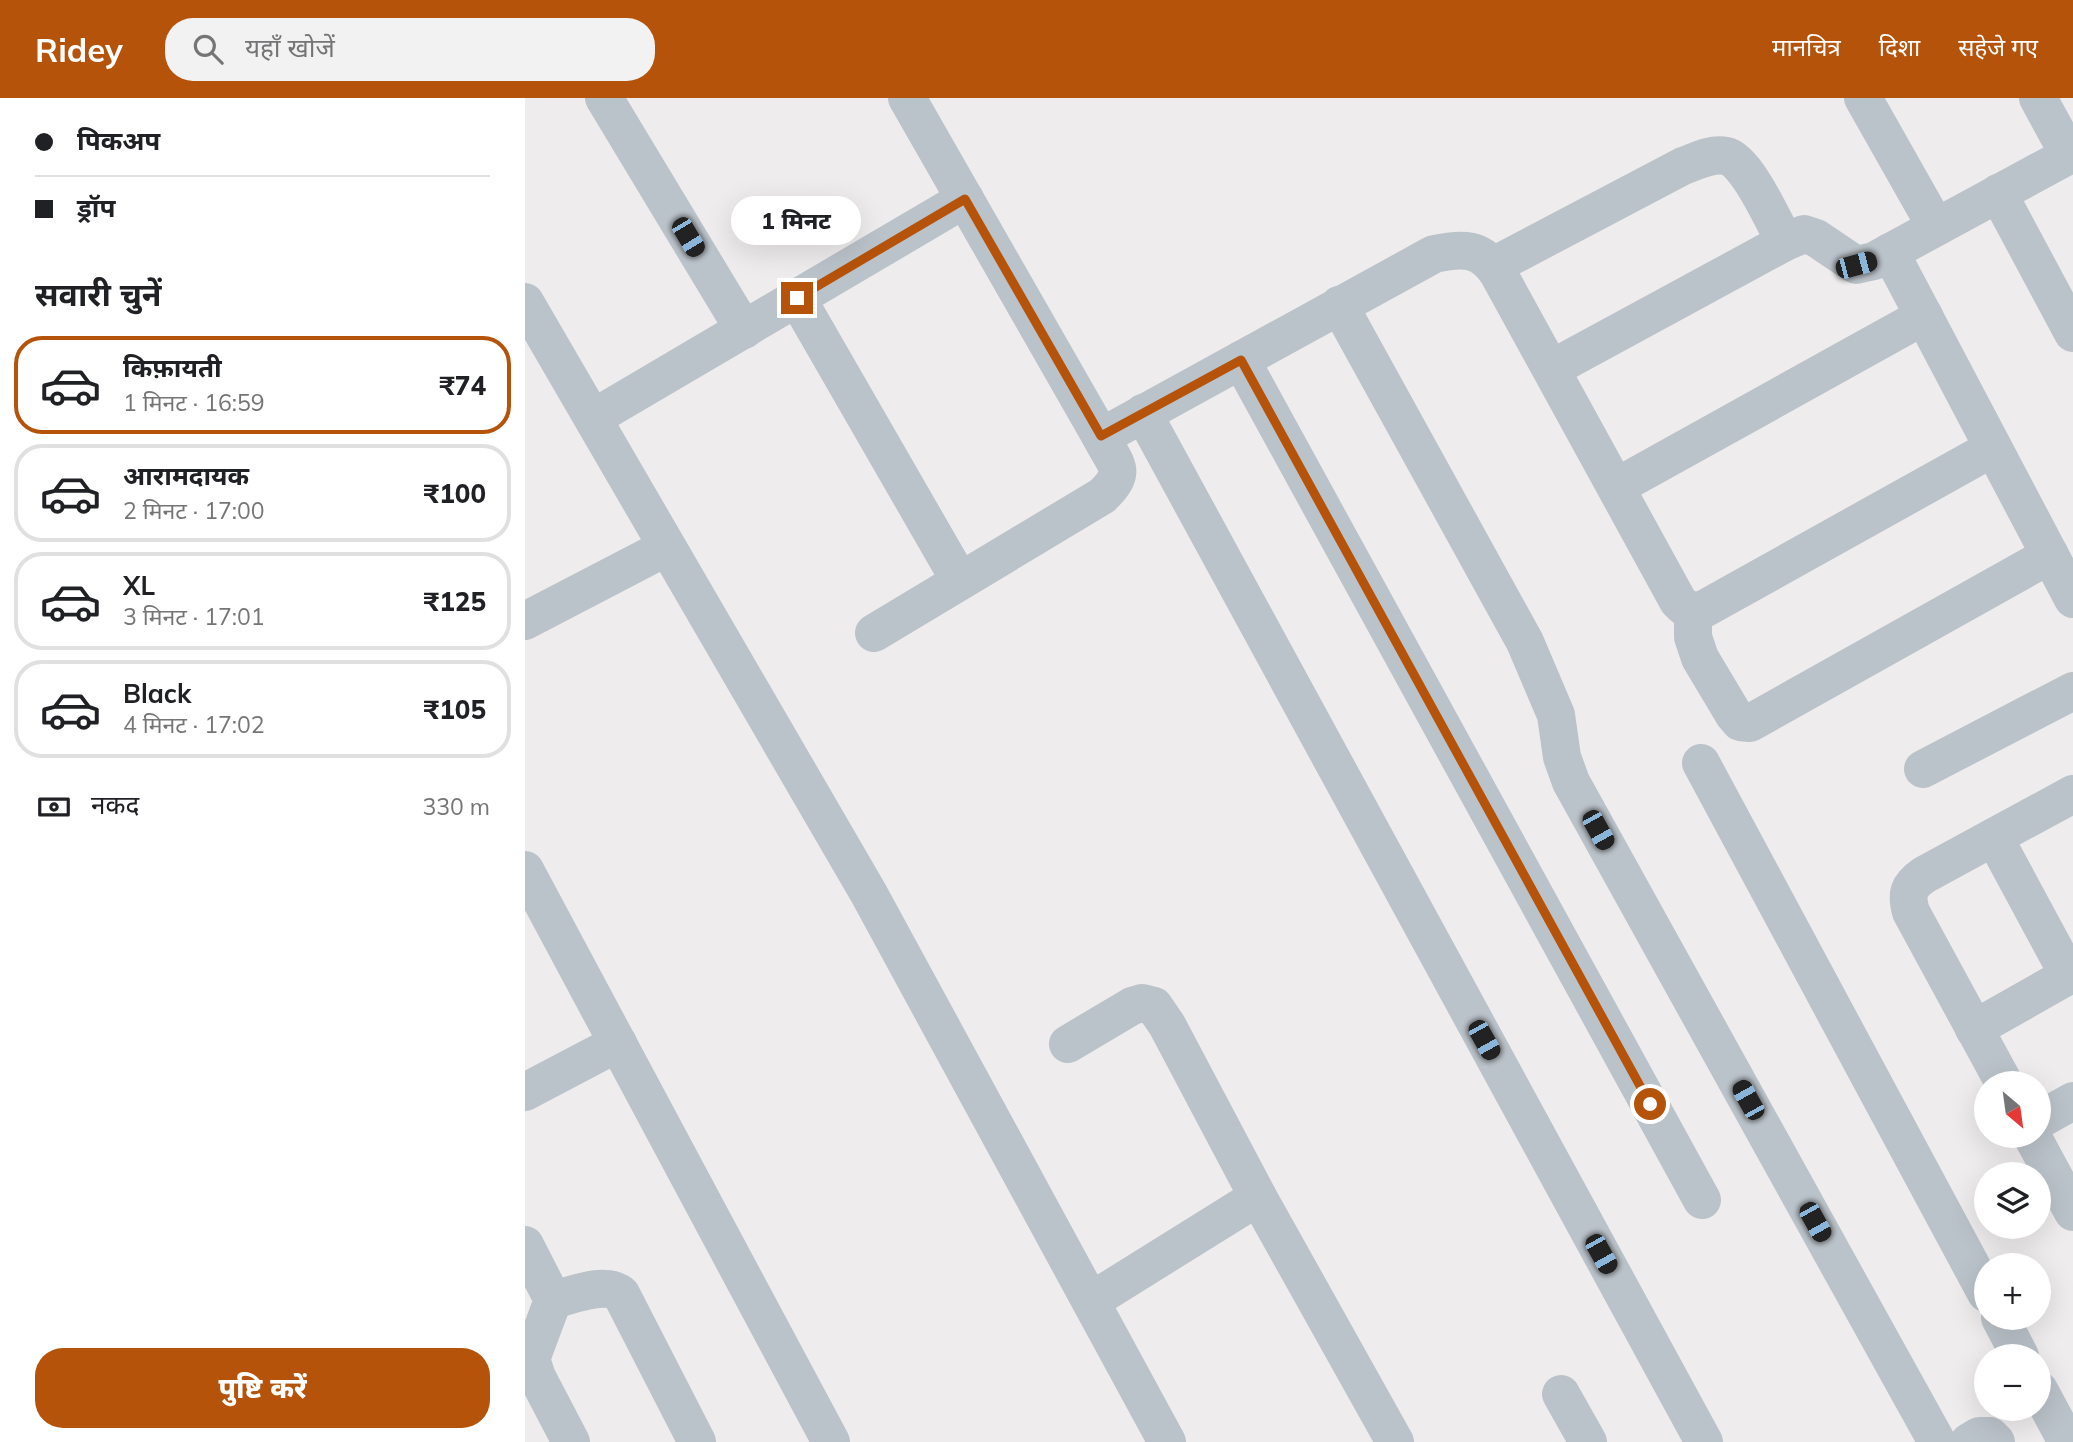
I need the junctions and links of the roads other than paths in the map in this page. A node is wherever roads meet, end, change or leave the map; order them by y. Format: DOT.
graph roads {
  1 [pos="604,98"];
  2 [pos="907,98"];
  3 [pos="1863,98"];
  4 [pos="2038,98"];
  5 [pos="2071,154"];
  6 [pos="1998,193"];
  7 [pos="965,199"];
  8 [pos="1936,227"];
  9 [pos="1785,242"];
  10 [pos="1890,252"];
  11 [pos="1493,266"];
  12 [pos="797,298"];
  13 [pos="525,302"];
  14 [pos="1339,306"];
  15 [pos="1924,316"];
  16 [pos="744,330"];
  17 [pos="2073,333"];
  18 [pos="1241,360"];
  19 [pos="1551,369"];
  20 [pos="1143,414"];
  21 [pos="593,418"];
  22 [pos="1101,436"];
  23 [pos="1993,448"];
  24 [pos="1616,487"];
  25 [pos="667,547"];
  26 [pos="2050,555"];
  27 [pos="960,581"];
  28 [pos="2073,599"];
  29 [pos="1693,612"];
  30 [pos="525,621"];
  31 [pos="874,633"];
  32 [pos="2073,691"];
  33 [pos="1701,763"];
  34 [pos="1923,769"];
  35 [pos="2073,794"];
  36 [pos="1994,837"];
  37 [pos="529,888"];
  38 [pos="2071,975"];
  39 [pos="1974,1029"];
  40 [pos="618,1043"];
  41 [pos="1068,1044"];
  42 [pos="1997,1071"];
  43 [pos="525,1092"];
  44 [pos="2073,1101"];
  45 [pos="2051,1113"];
  46 [pos="2038,1148"];
  47 [pos="1258,1197"];
  48 [pos="1702,1200"];
  49 [pos="2073,1212"];
  50 [pos="525,1245"];
  51 [pos="1974,1271"];
  52 [pos="554,1300"];
  53 [pos="1091,1301"];
  54 [pos="1561,1394"];
  55 [pos="2051,1412"];
  56 [pos="571,1442"];
  57 [pos="697,1442"];
  58 [pos="831,1442"];
  59 [pos="1167,1442"];
  60 [pos="1395,1442"];
  61 [pos="1588,1442"];
  62 [pos="1704,1442"];
  63 [pos="1937,1442"];
  64 [pos="1969,1442"];
  65 [pos="1996,1442"];
  66 [pos="2067,1442"];
  1 -- 16 [label="street"];
  2 -- 7 [label="street"];
  3 -- 8 [label="street"];
  4 -- 5 [label="street"];
  5 -- 6 [label="street"];
  6 -- 8 [label="street"];
  6 -- 17 [label="street"];
  7 -- 12 [label="street"];
  7 -- 22 [label="street"];
  8 -- 10 [label="street"];
  9 -- 10 [label="street"];
  9 -- 11 [label="street"];
  9 -- 19 [label="street"];
  10 -- 15 [label="street"];
  11 -- 14 [label="street"];
  11 -- 19 [label="street"];
  12 -- 16 [label="street"];
  12 -- 27 [label="street"];
  13 -- 21 [label="street"];
  14 -- 18 [label="street"];
  14 -- 63 [label="street"];
  15 -- 23 [label="street"];
  15 -- 24 [label="street"];
  16 -- 21 [label="street"];
  18 -- 20 [label="street"];
  18 -- 48 [label="street"];
  19 -- 24 [label="street"];
  20 -- 22 [label="street"];
  20 -- 62 [label="street"];
  21 -- 25 [label="street"];
  22 -- 27 [label="street"];
  23 -- 26 [label="street"];
  23 -- 29 [label="street"];
  24 -- 29 [label="street"];
  25 -- 30 [label="street"];
  25 -- 53 [label="street"];
  26 -- 28 [label="street"];
  26 -- 29 [label="street"];
  27 -- 31 [label="street"];
  32 -- 34 [label="street"];
  33 -- 51 [label="street"];
  35 -- 36 [label="street"];
  36 -- 38 [label="street"];
  36 -- 39 [label="street"];
  37 -- 40 [label="street"];
  38 -- 39 [label="street"];
  39 -- 42 [label="street"];
  40 -- 43 [label="street"];
  40 -- 58 [label="street"];
  41 -- 47 [label="street"];
  44 -- 45 [label="street"];
  46 -- 49 [label="street"];
  47 -- 53 [label="street"];
  47 -- 60 [label="street"];
  50 -- 52 [label="street"];
  52 -- 56 [label="street"];
  52 -- 57 [label="street"];
  53 -- 59 [label="street"];
  54 -- 61 [label="street"];
  55 -- 66 [label="street"];
  64 -- 65 [label="street"];
}
